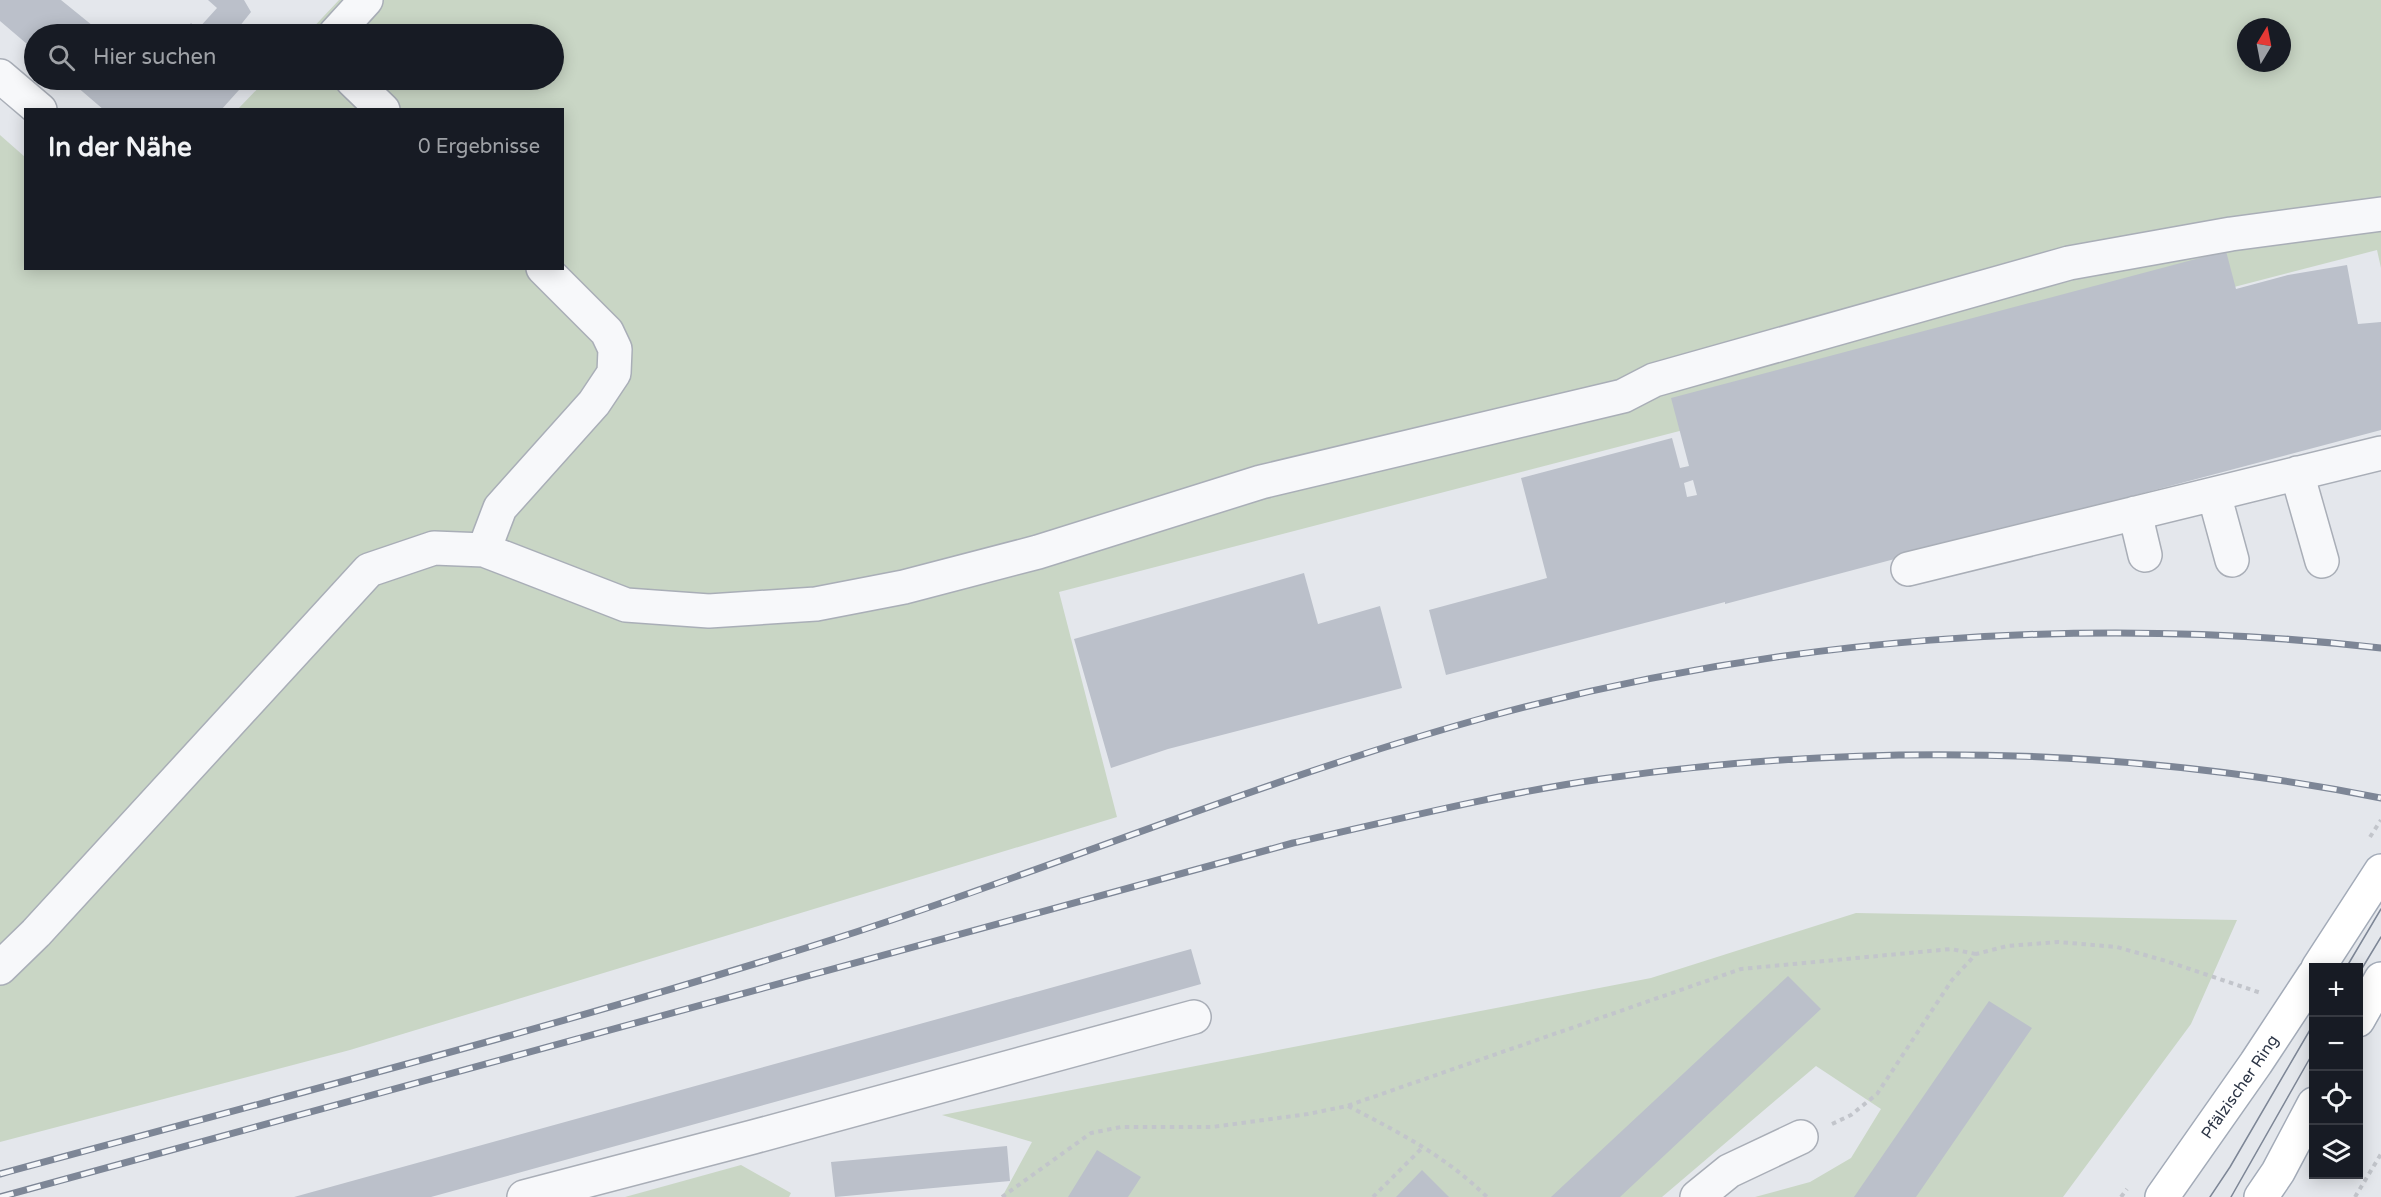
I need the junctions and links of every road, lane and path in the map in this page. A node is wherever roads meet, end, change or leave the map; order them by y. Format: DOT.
graph roads {
  1 [pos="366,0"];
  2 [pos="344,24"];
  3 [pos="0,76"];
  4 [pos="362,90"];
  5 [pos="38,108"];
  6 [pos="380,108"];
  7 [pos="2381,214"];
  8 [pos="545,270"];
  9 [pos="2381,453"];
  10 [pos="2297,473"];
  11 [pos="2214,494"];
  12 [pos="2135,513"];
  13 [pos="484,550"];
  14 [pos="2145,555"];
  15 [pos="2232,560"];
  16 [pos="2322,561"];
  17 [pos="1908,569"];
  18 [pos="2381,871"];
  19 [pos="1976,954"];
  20 [pos="2321,963"];
  21 [pos="0,968"];
  22 [pos="2381,979"];
  23 [pos="2309,981"];
  24 [pos="2261,993"];
  25 [pos="1194,1017"];
  26 [pos="2360,1017"];
  27 [pos="1347,1106"];
  28 [pos="2309,1112"];
  29 [pos="1801,1137"];
  30 [pos="1424,1146"];
  31 [pos="2381,1154"];
  32 [pos="524,1197"];
  33 [pos="1002,1197"];
  34 [pos="1373,1197"];
  35 [pos="1487,1197"];
  36 [pos="1698,1197"];
  37 [pos="2162,1197"];
  38 [pos="2261,1197"];
  39 [pos="2355,1197"];
  1 -- 2 [label="street"];
  3 -- 5 [label="street"];
  4 -- 6 [label="street"];
  7 -- 13 [label="street"];
  8 -- 13 [label="street"];
  9 -- 10 [label="street"];
  10 -- 11 [label="street"];
  10 -- 16 [label="street"];
  11 -- 12 [label="street"];
  11 -- 15 [label="street"];
  12 -- 14 [label="street"];
  12 -- 17 [label="street"];
  13 -- 21 [label="street"];
  18 -- 20 [label="main road"];
  19 -- 24 [label="path"];
  19 -- 27 [label="path"];
  19 -- 29 [label="path"];
  22 -- 26 [label="main road"];
  23 -- 37 [label="main road, Pfälzischer Ring"];
  25 -- 32 [label="street"];
  27 -- 30 [label="path"];
  27 -- 33 [label="path"];
  28 -- 38 [label="main road"];
  29 -- 36 [label="street"];
  30 -- 34 [label="path"];
  30 -- 35 [label="path"];
  31 -- 39 [label="path"];
}
